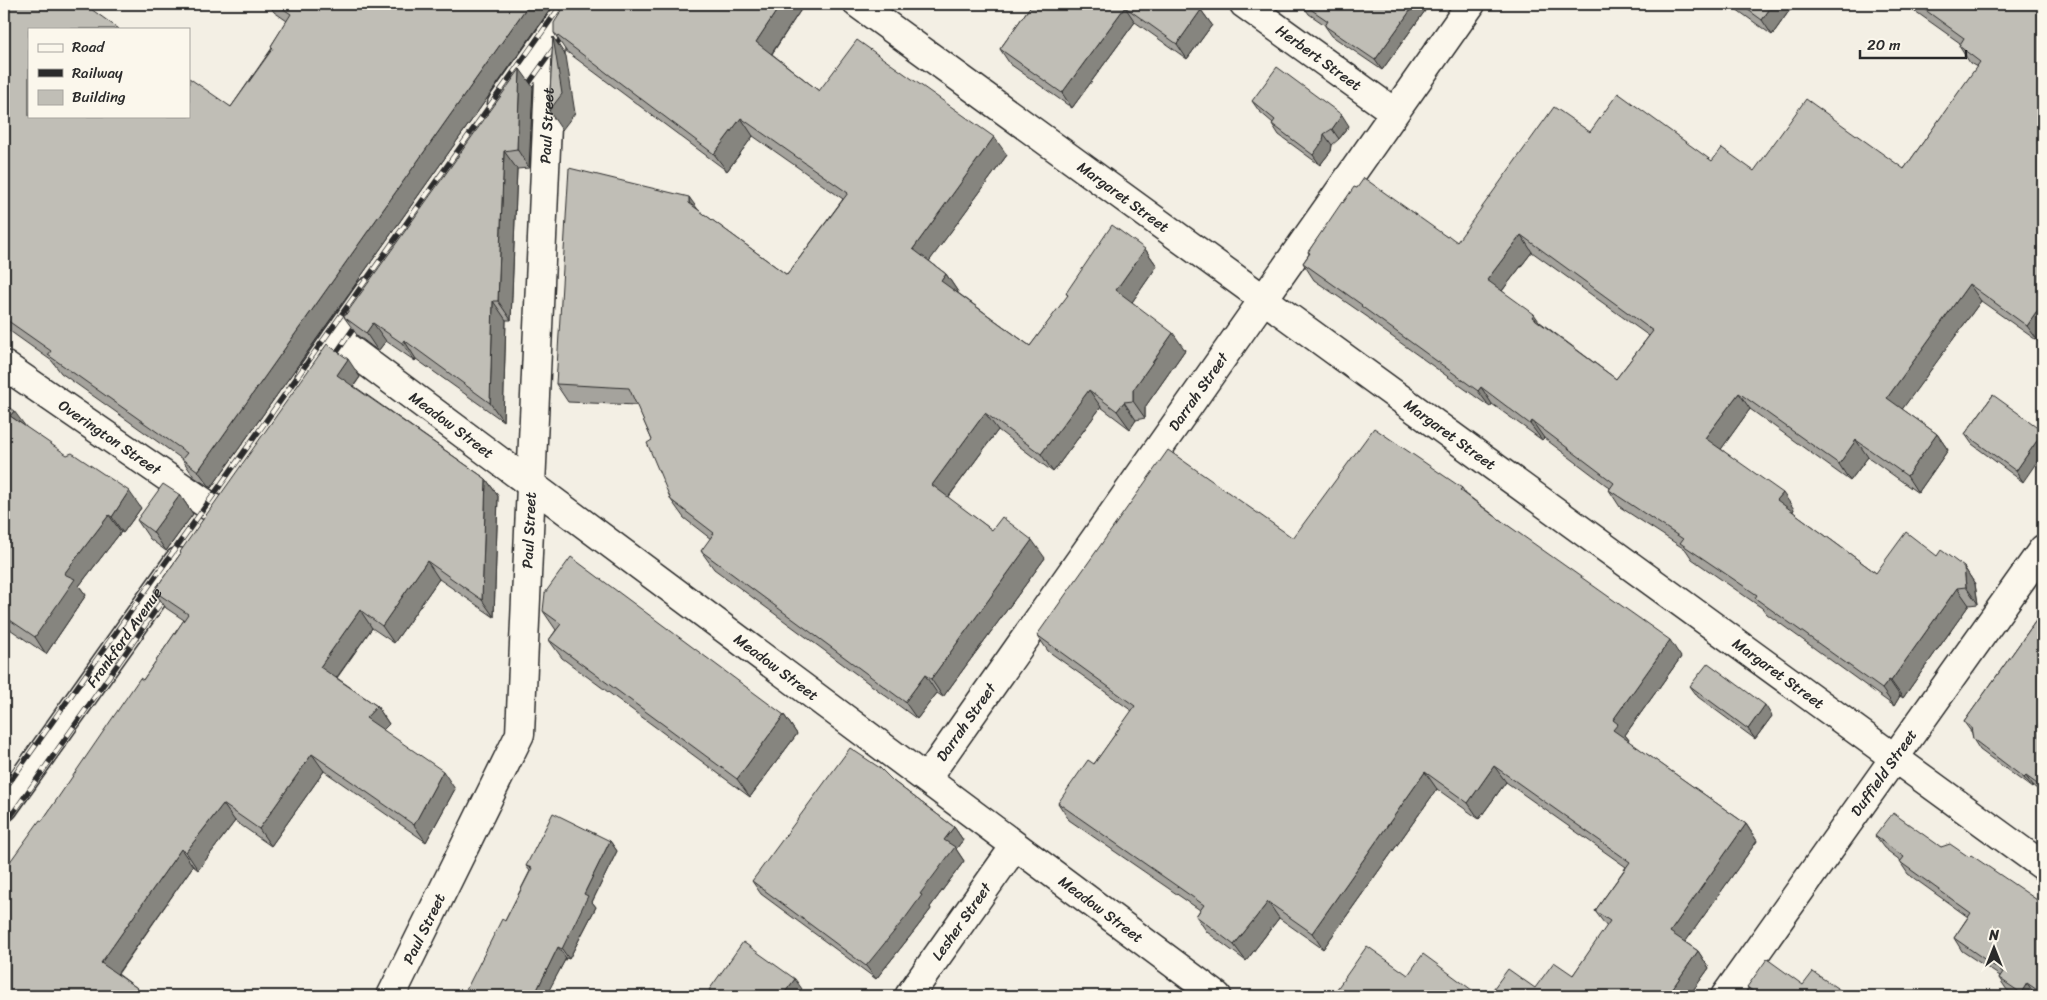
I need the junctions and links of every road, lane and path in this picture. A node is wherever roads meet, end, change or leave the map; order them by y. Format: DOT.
graph roads {
  1 [pos="573,4"];
  2 [pos="858,4"];
  3 [pos="1244,4"];
  4 [pos="1471,4"];
  5 [pos="551,35"];
  6 [pos="1394,112"];
  7 [pos="488,123"];
  8 [pos="387,267"];
  9 [pos="1264,298"];
  10 [pos="336,339"];
  11 [pos="4,365"];
  12 [pos="296,396"];
  13 [pos="530,485"];
  14 [pos="232,486"];
  15 [pos="215,510"];
  16 [pos="2043,549"];
  17 [pos="1894,756"];
  18 [pos="926,778"];
  19 [pos="4,807"];
  20 [pos="1015,846"];
  21 [pos="2043,866"];
  22 [pos="391,996"];
  23 [pos="909,996"];
  24 [pos="1217,996"];
  25 [pos="1725,996"];
  1 -- 5 [label="street"];
  2 -- 9 [label="street, Margaret Street"];
  3 -- 6 [label="street, Herbert Street"];
  4 -- 6 [label="street, Darrah Street"];
  5 -- 7 [label="street"];
  5 -- 13 [label="street, Paul Street"];
  6 -- 9 [label="street, Darrah Street"];
  8 -- 10 [label="street"];
  9 -- 17 [label="street, Margaret Street"];
  9 -- 18 [label="street, Darrah Street"];
  10 -- 12 [label="street"];
  10 -- 13 [label="street, Meadow Street"];
  11 -- 15 [label="street, Overington Street"];
  13 -- 18 [label="street, Meadow Street"];
  13 -- 22 [label="street, Paul Street"];
  14 -- 15 [label="street, Frankford Avenue"];
  15 -- 19 [label="street, Frankford Avenue"];
  16 -- 17 [label="street, Duffield Street"];
  17 -- 21 [label="street, Margaret Street"];
  17 -- 25 [label="street, Duffield Street"];
  18 -- 20 [label="street, Meadow Street"];
  20 -- 23 [label="street, Lesher Street"];
  20 -- 24 [label="street, Meadow Street"];
}
